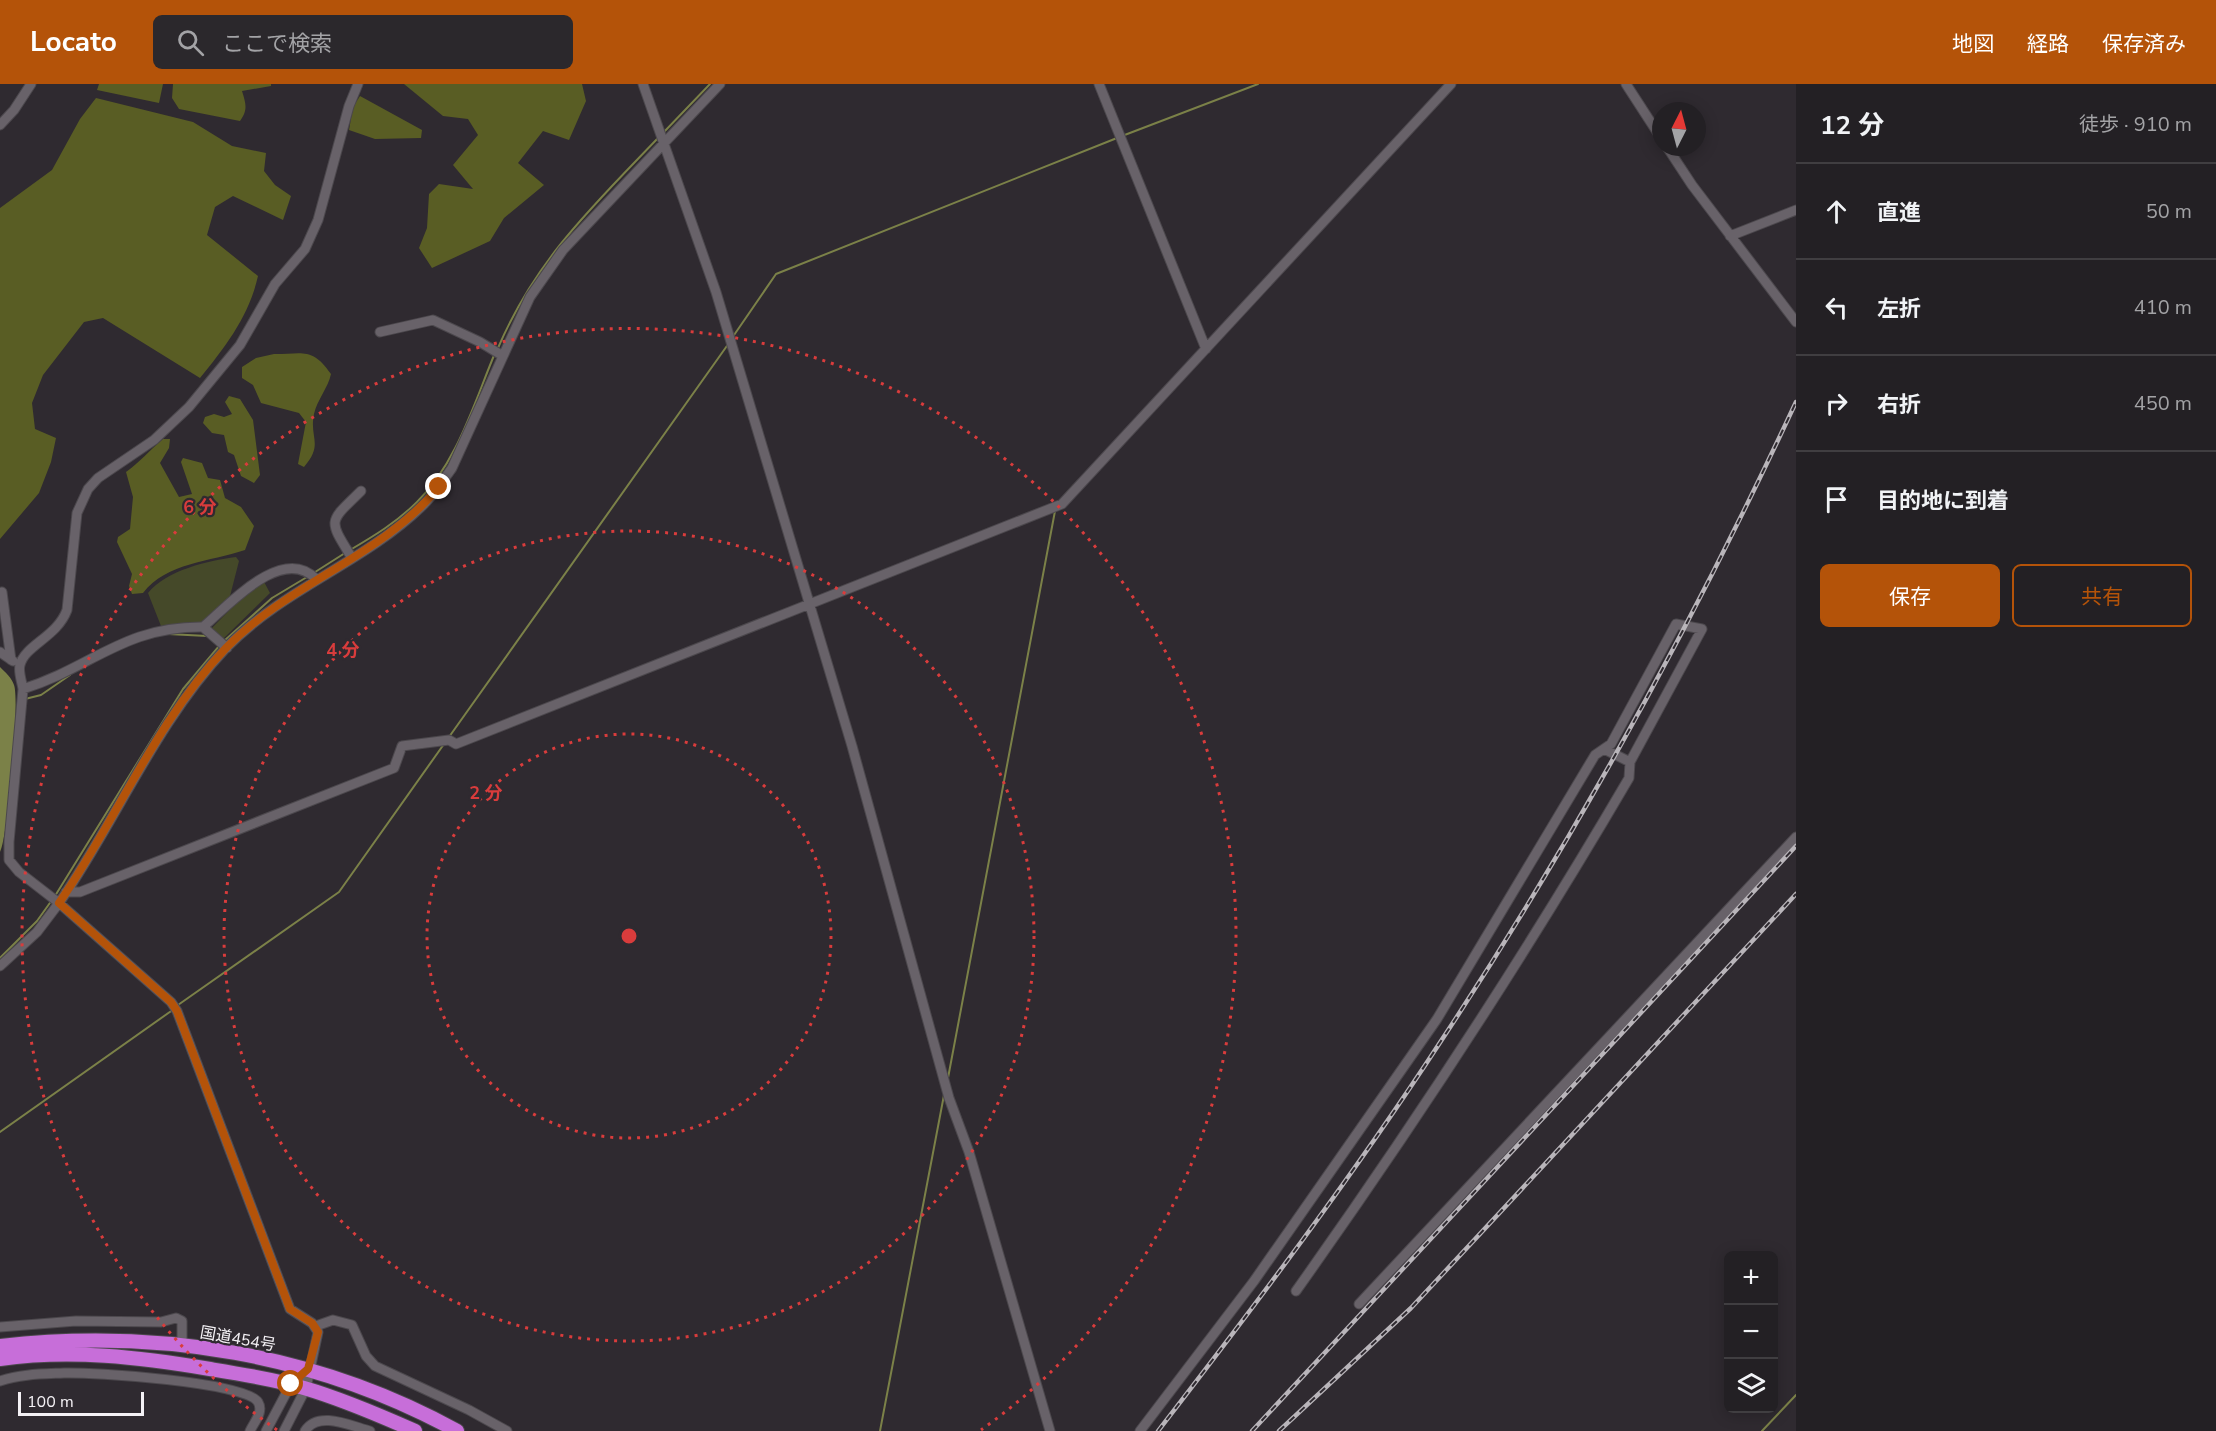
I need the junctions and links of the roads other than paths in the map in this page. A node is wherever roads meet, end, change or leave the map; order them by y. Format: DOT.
graph roads {
  1 [pos="31,84"];
  2 [pos="358,84"];
  3 [pos="643,84"];
  4 [pos="720,84"];
  5 [pos="1099,84"];
  6 [pos="1451,84"];
  7 [pos="1626,84"];
  8 [pos="1652,124"];
  9 [pos="0,125"];
  10 [pos="665,142"];
  11 [pos="1673,156"];
  12 [pos="1796,210"];
  13 [pos="1730,236"];
  14 [pos="1796,322"];
  15 [pos="380,332"];
  16 [pos="1206,349"];
  17 [pos="503,357"];
  18 [pos="361,491"];
  19 [pos="351,558"];
  20 [pos="316,579"];
  21 [pos="2,592"];
  22 [pos="810,606"];
  23 [pos="203,627"];
  24 [pos="227,648"];
  25 [pos="0,652"];
  26 [pos="11,660"];
  27 [pos="19,667"];
  28 [pos="23,689"];
  29 [pos="1604,749"];
  30 [pos="1630,762"];
  31 [pos="1796,837"];
  32 [pos="66,892"];
  33 [pos="59,903"];
  34 [pos="0,966"];
  35 [pos="1296,1291"];
  36 [pos="1359,1304"];
  37 [pos="316,1326"];
  38 [pos="0,1327"];
  39 [pos="182,1345"];
  40 [pos="0,1346"];
  41 [pos="0,1359"];
  42 [pos="308,1369"];
  43 [pos="0,1381"];
  44 [pos="291,1384"];
  45 [pos="306,1388"];
  46 [pos="336,1426"];
  47 [pos="249,1431"];
  48 [pos="266,1431"];
  49 [pos="284,1431"];
  50 [pos="305,1431"];
  51 [pos="370,1431"];
  52 [pos="415,1431"];
  53 [pos="457,1431"];
  54 [pos="507,1431"];
  55 [pos="1050,1431"];
  56 [pos="1140,1431"];
  1 -- 9 [label="street"];
  2 -- 27 [label="street"];
  3 -- 10 [label="street"];
  4 -- 10 [label="street"];
  5 -- 16 [label="street"];
  6 -- 16 [label="street"];
  7 -- 8 [label="street"];
  10 -- 17 [label="street"];
  10 -- 22 [label="street"];
  11 -- 13 [label="street"];
  12 -- 13 [label="street"];
  13 -- 14 [label="street"];
  15 -- 17 [label="street"];
  16 -- 22 [label="street"];
  17 -- 19 [label="street"];
  18 -- 19 [label="street"];
  19 -- 20 [label="street"];
  20 -- 23 [label="street"];
  20 -- 24 [label="street"];
  21 -- 26 [label="street"];
  22 -- 32 [label="street"];
  22 -- 55 [label="street"];
  23 -- 24 [label="street"];
  23 -- 28 [label="street"];
  24 -- 32 [label="street"];
  25 -- 26 [label="street"];
  26 -- 27 [label="street"];
  27 -- 28 [label="street"];
  28 -- 33 [label="street"];
  29 -- 30 [label="street"];
  29 -- 30 [label="street"];
  29 -- 56 [label="street"];
  30 -- 35 [label="street"];
  31 -- 36 [label="street"];
  32 -- 33 [label="street"];
  33 -- 34 [label="street"];
  33 -- 37 [label="street"];
  37 -- 42 [label="street"];
  37 -- 54 [label="street"];
  38 -- 39 [label="street"];
  39 -- 40 [label="highway, 国道454号"];
  39 -- 42 [label="highway, 国道454号"];
  41 -- 44 [label="highway"];
  42 -- 44 [label="street"];
  42 -- 45 [label="street"];
  42 -- 53 [label="highway, 国道454号"];
  43 -- 47 [label="street"];
  44 -- 45 [label="highway"];
  44 -- 48 [label="street"];
  45 -- 49 [label="street"];
  45 -- 52 [label="highway"];
  46 -- 50 [label="street"];
  46 -- 51 [label="street"];
}
